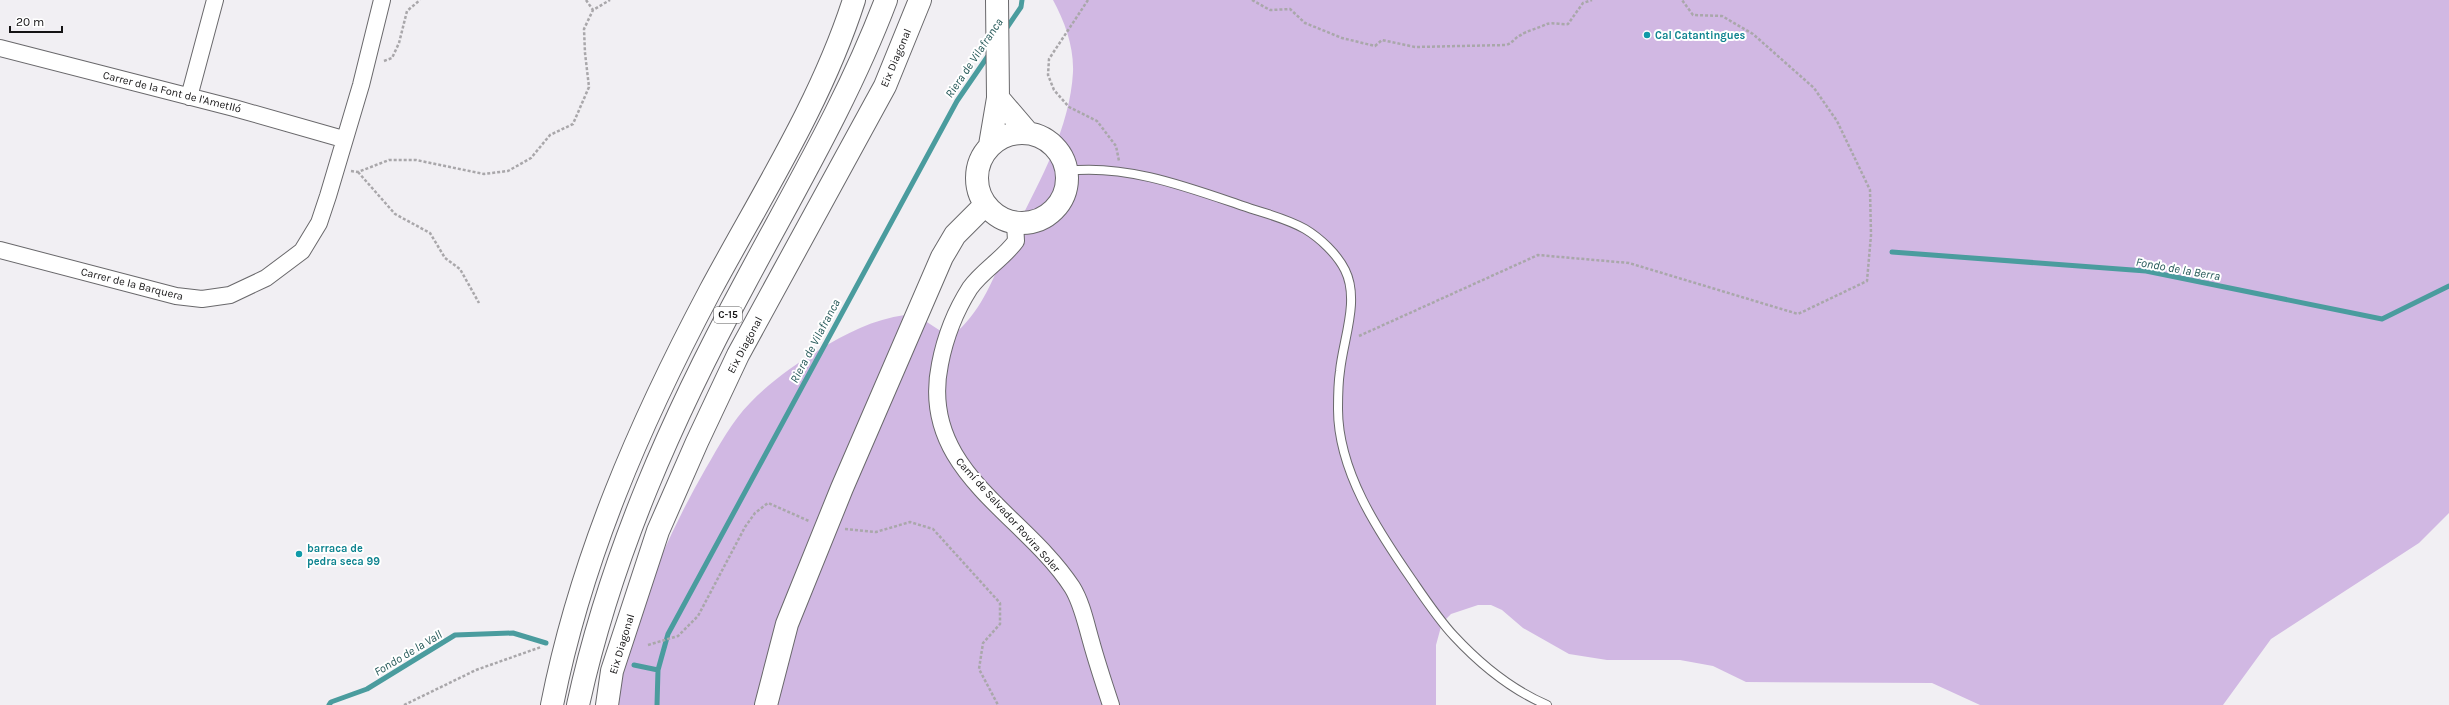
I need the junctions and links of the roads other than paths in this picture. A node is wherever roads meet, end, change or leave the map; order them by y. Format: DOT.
graph roads {
  1 [pos="215,0"];
  2 [pos="382,0"];
  3 [pos="854,0"];
  4 [pos="886,0"];
  5 [pos="920,0"];
  6 [pos="997,0"];
  7 [pos="0,48"];
  8 [pos="189,97"];
  9 [pos="998,98"];
  10 [pos="1028,133"];
  11 [pos="343,139"];
  12 [pos="990,145"];
  13 [pos="1067,171"];
  14 [pos="984,205"];
  15 [pos="1015,223"];
  16 [pos="0,250"];
  17 [pos="552,705"];
  18 [pos="578,705"];
  19 [pos="607,705"];
  20 [pos="766,705"];
  21 [pos="1111,705"];
  22 [pos="1547,705"];
  1 -- 8 [label="street"];
  2 -- 11 [label="street, Carrer de la Barquera"];
  3 -- 17 [label="main road"];
  4 -- 18 [label="main road, C-15"];
  5 -- 19 [label="main road, Eix Diagonal / C-15"];
  6 -- 9 [label="main road"];
  7 -- 8 [label="street, Carrer de la Font de l'Ametlló"];
  8 -- 11 [label="street, Carrer de la Font de l'Ametlló"];
  9 -- 10 [label="main road"];
  9 -- 12 [label="main road"];
  10 -- 12 [label="main road"];
  10 -- 13 [label="main road"];
  11 -- 16 [label="street, Carrer de la Barquera"];
  12 -- 14 [label="main road"];
  13 -- 15 [label="main road"];
  13 -- 22 [label="lane"];
  14 -- 15 [label="main road"];
  14 -- 20 [label="main road"];
  15 -- 21 [label="street, Camí de Salvador Rovira Soler"];
}
